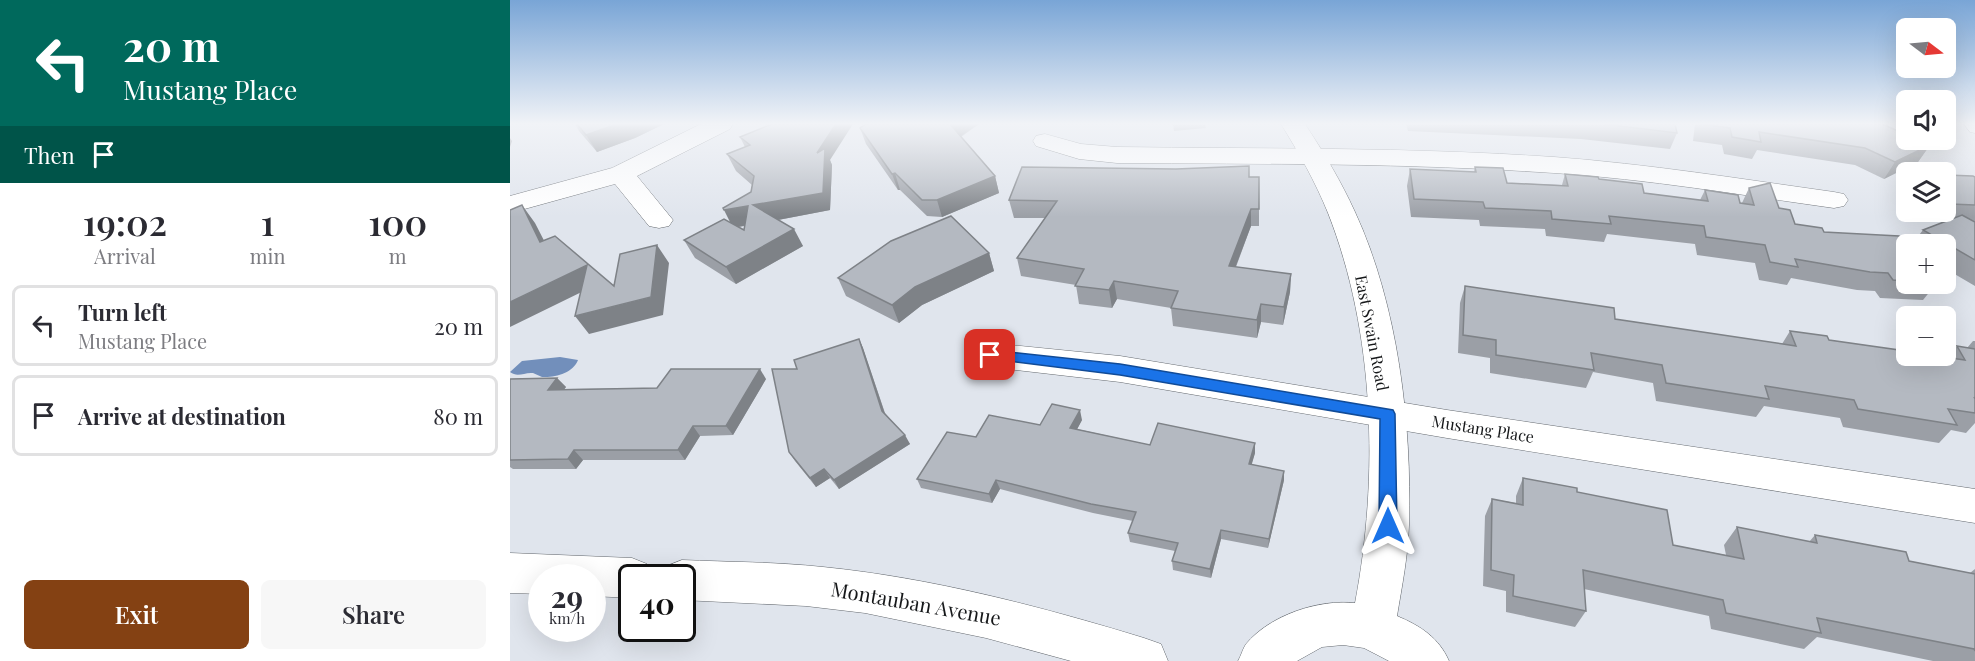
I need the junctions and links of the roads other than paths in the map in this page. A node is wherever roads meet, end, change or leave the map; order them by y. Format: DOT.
graph roads {
  1 [pos="659,155"];
  2 [pos="1116,155"];
  3 [pos="1313,155"];
  4 [pos="1316,159"];
  5 [pos="621,174"];
  6 [pos="1834,200"];
  7 [pos="510,205"];
  8 [pos="659,220"];
  9 [pos="990,355"];
  10 [pos="1388,414"];
  11 [pos="1975,506"];
  12 [pos="510,573"];
  13 [pos="618,577"];
  14 [pos="696,581"];
  15 [pos="1373,628"];
  16 [pos="1144,661"];
  17 [pos="1262,661"];
  18 [pos="1425,661"];
  1 -- 5 [label="street"];
  2 -- 4 [label="street"];
  3 -- 4 [label="street, East Swain Road"];
  4 -- 6 [label="street"];
  4 -- 10 [label="street, East Swain Road"];
  5 -- 7 [label="street"];
  5 -- 8 [label="street"];
  9 -- 10 [label="street, Mustang Place"];
  10 -- 11 [label="street, Mustang Place"];
  10 -- 15 [label="street, East Swain Road"];
  12 -- 13 [label="street"];
  14 -- 16 [label="street, Montauban Avenue"];
  15 -- 17 [label="street"];
  15 -- 18 [label="street"];
}
